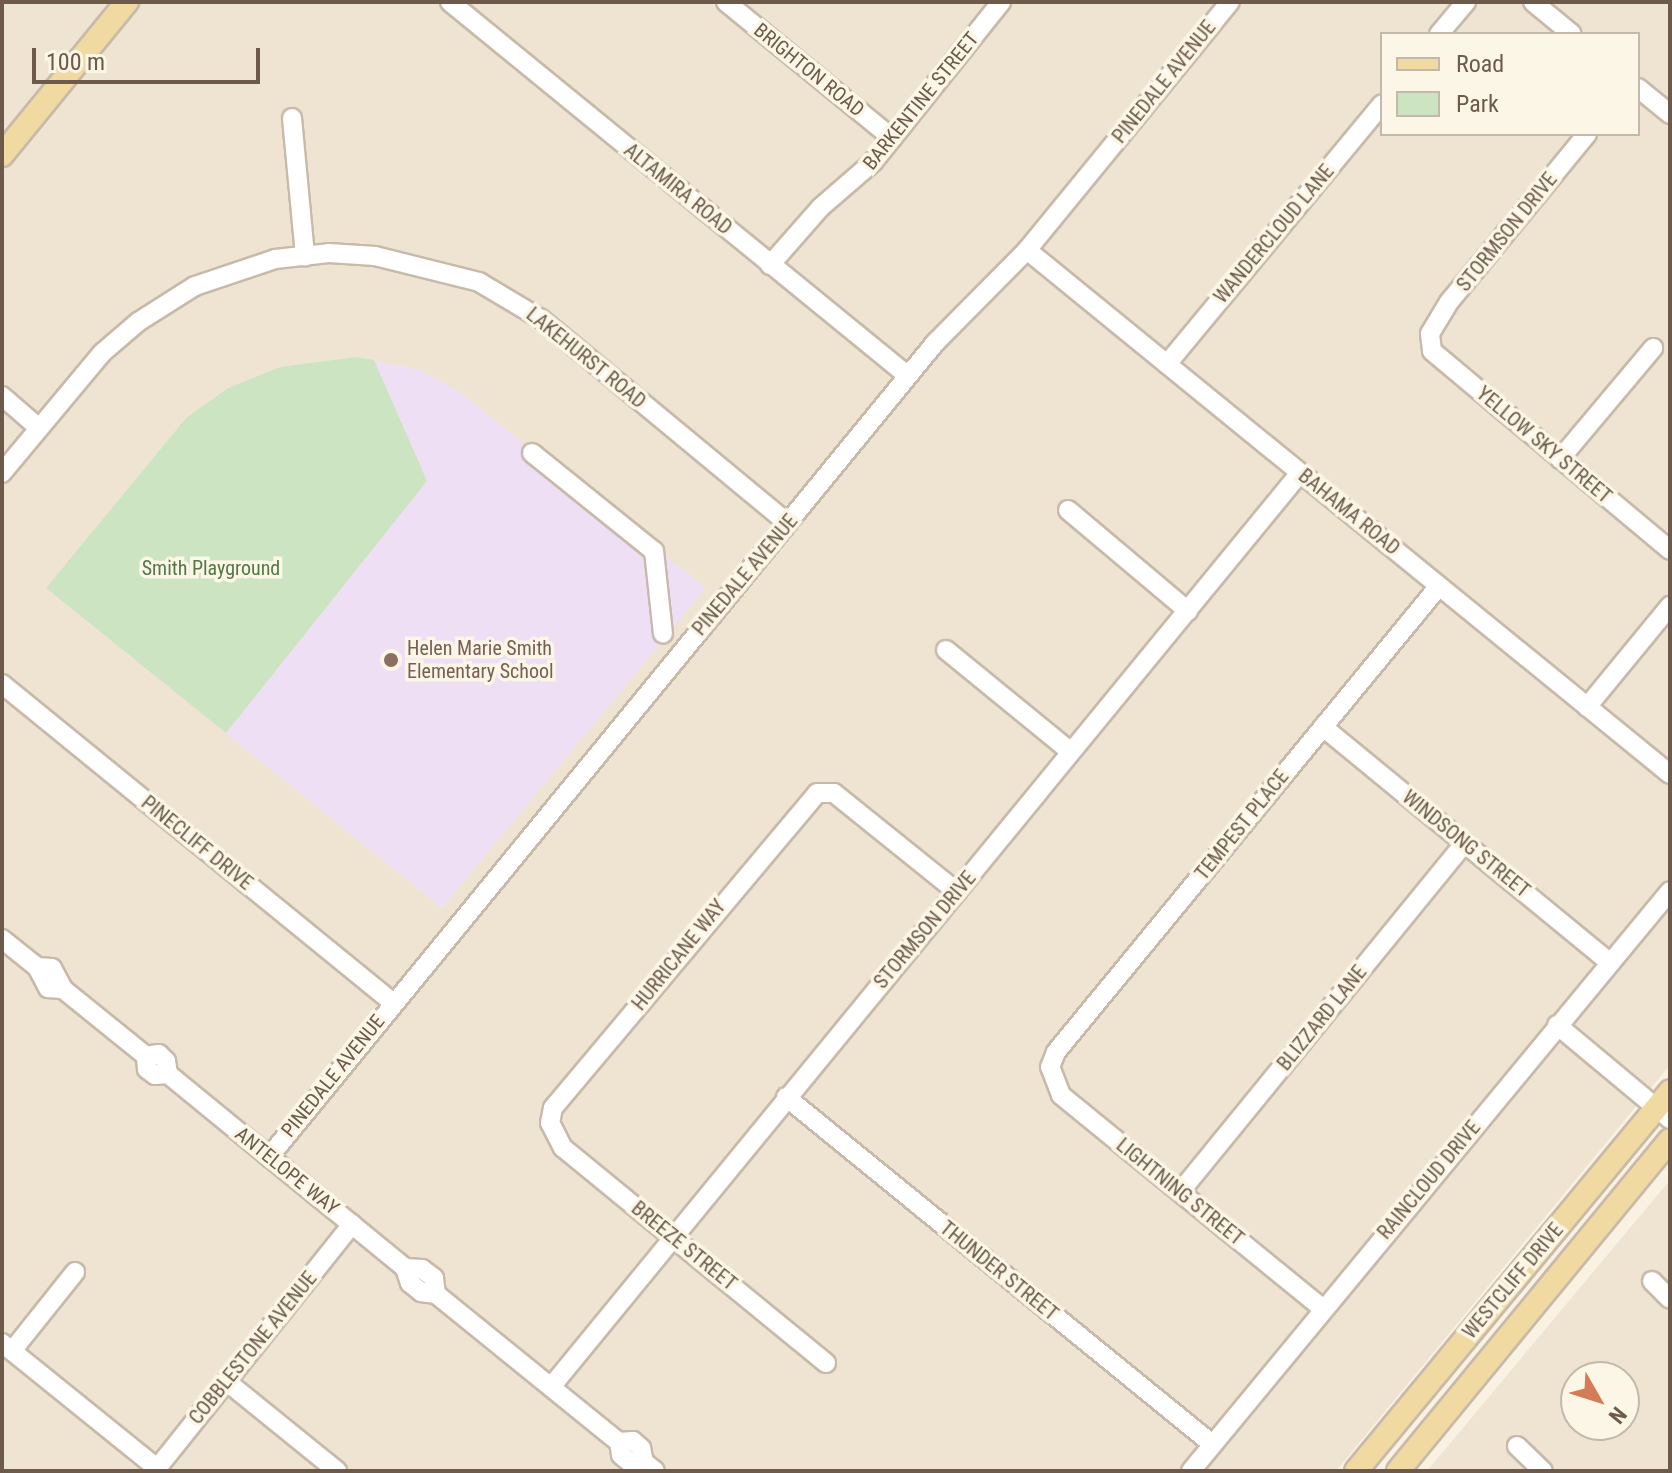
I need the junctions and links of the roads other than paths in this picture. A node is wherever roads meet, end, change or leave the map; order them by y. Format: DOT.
graph roads {
  1 [pos="127,2"];
  2 [pos="450,2"];
  3 [pos="726,2"];
  4 [pos="1001,2"];
  5 [pos="1230,2"];
  6 [pos="1466,2"];
  7 [pos="1533,2"];
  8 [pos="1441,32"];
  9 [pos="1570,32"];
  10 [pos="1640,90"];
  11 [pos="1380,106"];
  12 [pos="1670,114"];
  13 [pos="292,118"];
  14 [pos="1585,136"];
  15 [pos="892,138"];
  16 [pos="2,155"];
  17 [pos="1027,250"];
  18 [pos="305,256"];
  19 [pos="770,265"];
  20 [pos="1430,334"];
  21 [pos="1653,348"];
  22 [pos="1167,364"];
  23 [pos="908,376"];
  24 [pos="2,396"];
  25 [pos="39,428"];
  26 [pos="532,453"];
  27 [pos="1560,459"];
  28 [pos="2,473"];
  29 [pos="1300,473"];
  30 [pos="1068,510"];
  31 [pos="788,523"];
  32 [pos="1670,550"];
  33 [pos="1439,586"];
  34 [pos="1670,606"];
  35 [pos="1188,611"];
  36 [pos="663,634"];
  37 [pos="946,650"];
  38 [pos="2,684"];
  39 [pos="1587,707"];
  40 [pos="1323,727"];
  41 [pos="1071,752"];
  42 [pos="1670,774"];
  43 [pos="1465,843"];
  44 [pos="1670,891"];
  45 [pos="957,892"];
  46 [pos="2,939"];
  47 [pos="1609,962"];
  48 [pos="392,1002"];
  49 [pos="1557,1025"];
  50 [pos="1050,1067"];
  51 [pos="786,1097"];
  52 [pos="1666,1108"];
  53 [pos="550,1123"];
  54 [pos="1670,1140"];
  55 [pos="269,1157"];
  56 [pos="1180,1192"];
  57 [pos="352,1224"];
  58 [pos="672,1236"];
  59 [pos="75,1272"];
  60 [pos="1652,1281"];
  61 [pos="1670,1299"];
  62 [pos="1322,1308"];
  63 [pos="7,1347"];
  64 [pos="826,1363"];
  65 [pos="226,1381"];
  66 [pos="551,1387"];
  67 [pos="1212,1444"];
  68 [pos="1517,1446"];
  69 [pos="649,1466"];
  70 [pos="156,1470"];
  71 [pos="337,1471"];
  72 [pos="1191,1471"];
  73 [pos="1356,1471"];
  74 [pos="1398,1471"];
  75 [pos="1543,1471"];
  1 -- 16 [label="main road"];
  2 -- 19 [label="street, ALTAMIRA ROAD"];
  3 -- 15 [label="street, BRIGHTON ROAD"];
  4 -- 15 [label="street, BARKENTINE STREET"];
  5 -- 17 [label="street, PINEDALE AVENUE"];
  6 -- 8 [label="street"];
  7 -- 9 [label="street"];
  10 -- 12 [label="street"];
  11 -- 22 [label="street, WANDERCLOUD LANE"];
  13 -- 18 [label="street"];
  14 -- 20 [label="street, STORMSON DRIVE"];
  15 -- 19 [label="street, BARKENTINE STREET"];
  17 -- 22 [label="street, BAHAMA ROAD"];
  17 -- 23 [label="street, PINEDALE AVENUE"];
  18 -- 25 [label="street, LAKEHURST ROAD"];
  18 -- 31 [label="street, LAKEHURST ROAD"];
  19 -- 23 [label="street, ALTAMIRA ROAD"];
  20 -- 27 [label="street, YELLOW SKY STREET"];
  21 -- 27 [label="street"];
  22 -- 29 [label="street, BAHAMA ROAD"];
  23 -- 31 [label="street, PINEDALE AVENUE"];
  24 -- 25 [label="street"];
  25 -- 28 [label="street, LAKEHURST ROAD"];
  26 -- 36 [label="street"];
  27 -- 32 [label="street, YELLOW SKY STREET"];
  29 -- 33 [label="street, BAHAMA ROAD"];
  29 -- 35 [label="street, STORMSON DRIVE"];
  30 -- 35 [label="street"];
  31 -- 48 [label="street, PINEDALE AVENUE"];
  33 -- 39 [label="street, BAHAMA ROAD"];
  33 -- 40 [label="street, TEMPEST PLACE"];
  34 -- 39 [label="street"];
  35 -- 41 [label="street, STORMSON DRIVE"];
  37 -- 41 [label="street"];
  38 -- 48 [label="street, PINECLIFF DRIVE"];
  39 -- 42 [label="street, BAHAMA ROAD"];
  40 -- 43 [label="street, WINDSONG STREET"];
  40 -- 50 [label="street, TEMPEST PLACE"];
  41 -- 45 [label="street, STORMSON DRIVE"];
  43 -- 47 [label="street, WINDSONG STREET"];
  43 -- 56 [label="street, BLIZZARD LANE"];
  44 -- 47 [label="street, RAINCLOUD DRIVE"];
  45 -- 51 [label="street, STORMSON DRIVE"];
  45 -- 53 [label="street, HURRICANE WAY"];
  46 -- 55 [label="street, ANTELOPE WAY"];
  47 -- 49 [label="street, RAINCLOUD DRIVE"];
  48 -- 55 [label="street, PINEDALE AVENUE"];
  49 -- 52 [label="street"];
  49 -- 62 [label="street, RAINCLOUD DRIVE"];
  50 -- 56 [label="street, LIGHTNING STREET"];
  51 -- 58 [label="street, STORMSON DRIVE"];
  51 -- 67 [label="street, THUNDER STREET"];
  52 -- 73 [label="main road, WESTCLIFF DRIVE"];
  53 -- 58 [label="street, BREEZE STREET"];
  54 -- 74 [label="main road, WESTCLIFF DRIVE"];
  55 -- 57 [label="street, ANTELOPE WAY"];
  56 -- 62 [label="street, LIGHTNING STREET"];
  57 -- 65 [label="street, COBBLESTONE AVENUE"];
  57 -- 66 [label="street, ANTELOPE WAY"];
  58 -- 64 [label="street, BREEZE STREET"];
  58 -- 66 [label="street, STORMSON DRIVE"];
  59 -- 63 [label="street"];
  60 -- 61 [label="street"];
  62 -- 67 [label="street, RAINCLOUD DRIVE"];
  63 -- 70 [label="street"];
  65 -- 70 [label="street, COBBLESTONE AVENUE"];
  65 -- 71 [label="street"];
  66 -- 69 [label="street, ANTELOPE WAY"];
  67 -- 72 [label="street, RAINCLOUD DRIVE"];
  68 -- 75 [label="street"];
}
